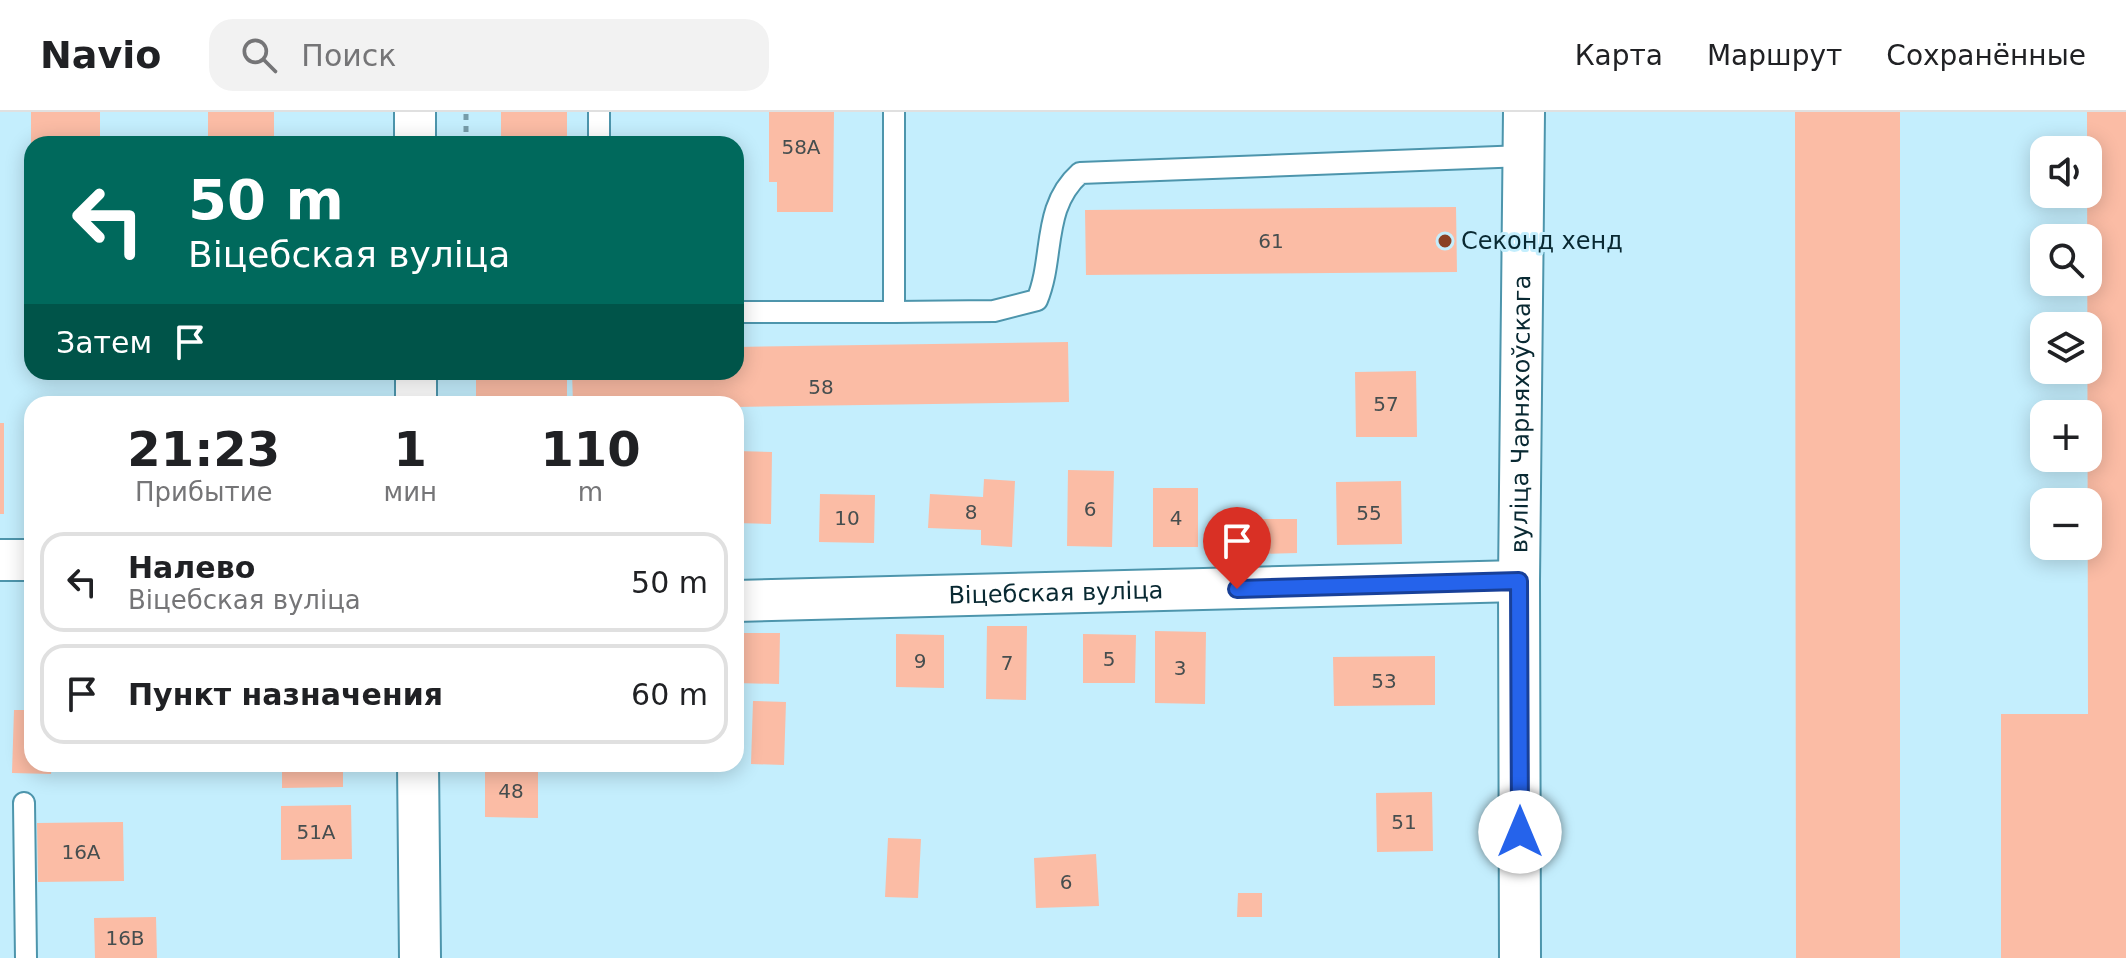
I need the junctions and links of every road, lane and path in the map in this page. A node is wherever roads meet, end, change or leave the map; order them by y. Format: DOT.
graph roads {
  1 [pos="415,112"];
  2 [pos="466,112"];
  3 [pos="599,112"];
  4 [pos="894,112"];
  5 [pos="1524,112"];
  6 [pos="415,136"];
  7 [pos="466,136"];
  8 [pos="599,136"];
  9 [pos="1524,156"];
  10 [pos="744,312"];
  11 [pos="894,312"];
  12 [pos="0,560"];
  13 [pos="24,560"];
  14 [pos="1519,581"];
  15 [pos="744,601"];
  16 [pos="418,772"];
  17 [pos="24,803"];
  18 [pos="26,958"];
  19 [pos="420,958"];
  20 [pos="1520,958"];
  1 -- 6 [label="street"];
  2 -- 7 [label="path"];
  3 -- 8 [label="lane"];
  4 -- 11 [label="lane"];
  5 -- 9 [label="street, вуліца Чарняхоўскага"];
  9 -- 11 [label="lane"];
  9 -- 14 [label="street, вуліца Чарняхоўскага"];
  10 -- 11 [label="lane"];
  12 -- 13 [label="street"];
  14 -- 15 [label="street, Віцебская вуліца"];
  14 -- 20 [label="street, вуліца Чарняхоўскага"];
  16 -- 19 [label="street"];
  17 -- 18 [label="lane"];
}
